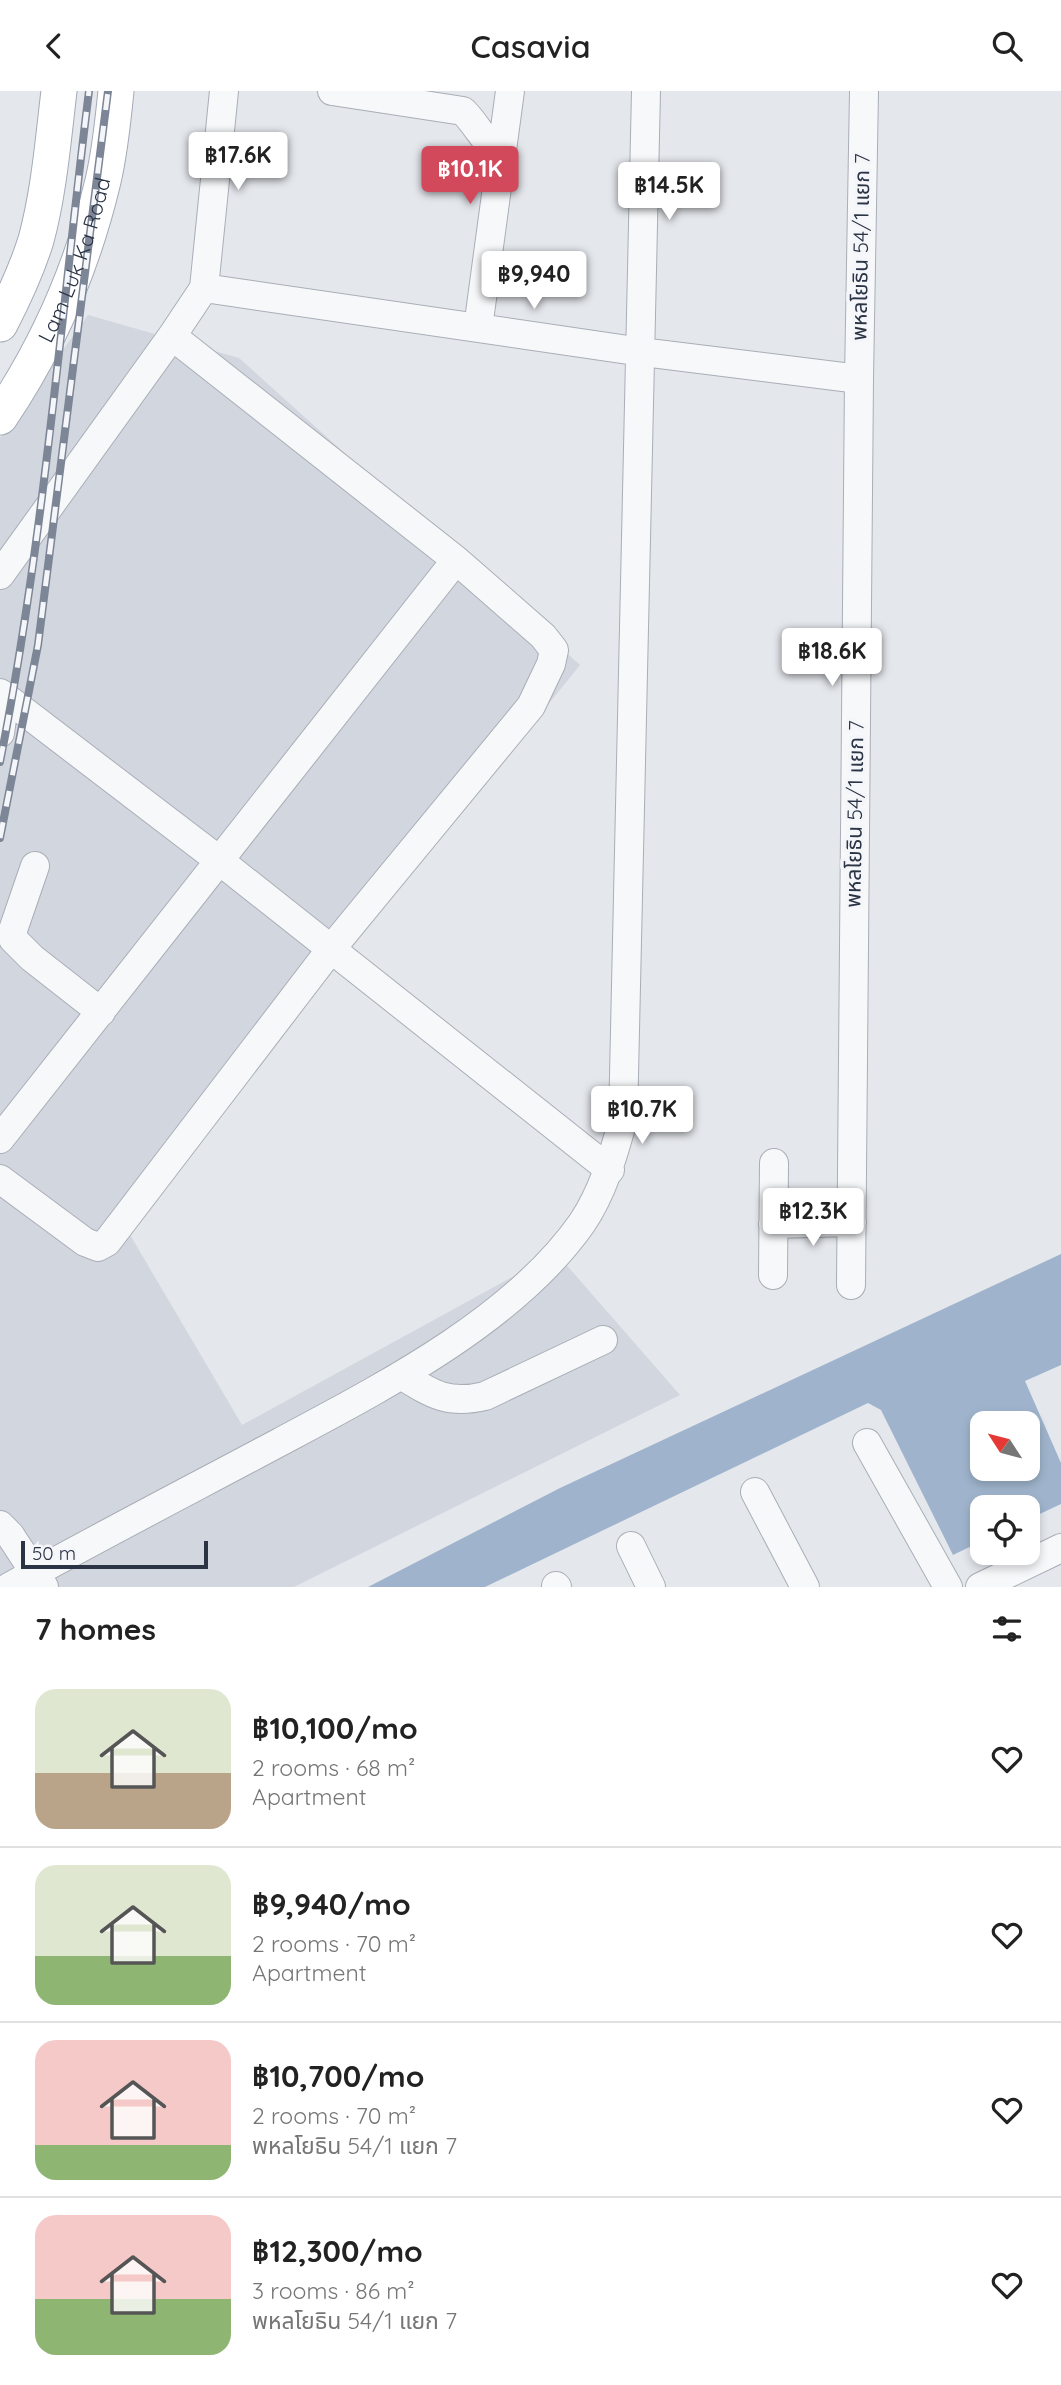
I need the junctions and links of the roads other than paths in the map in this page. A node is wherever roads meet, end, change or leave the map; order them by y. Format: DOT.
graph roads {
  1 [pos="59,91"];
  2 [pos="116,91"];
  3 [pos="224,91"];
  4 [pos="332,91"];
  5 [pos="510,91"];
  6 [pos="646,91"];
  7 [pos="864,91"];
  8 [pos="501,155"];
  9 [pos="204,288"];
  10 [pos="0,324"];
  11 [pos="478,328"];
  12 [pos="172,336"];
  13 [pos="642,352"];
  14 [pos="859,379"];
  15 [pos="0,417"];
  16 [pos="456,560"];
  17 [pos="0,575"];
  18 [pos="2,695"];
  19 [pos="0,733"];
  20 [pos="220,861"];
  21 [pos="35,866"];
  22 [pos="331,949"];
  23 [pos="101,1012"];
  24 [pos="0,1139"];
  25 [pos="774,1163"];
  26 [pos="610,1170"];
  27 [pos="0,1179"];
  28 [pos="852,1222"];
  29 [pos="774,1224"];
  30 [pos="773,1275"];
  31 [pos="851,1285"];
  32 [pos="603,1340"];
  33 [pos="401,1375"];
  34 [pos="867,1443"];
  35 [pos="755,1492"];
  36 [pos="0,1525"];
  37 [pos="631,1546"];
  38 [pos="1061,1548"];
  39 [pos="39,1580"];
  40 [pos="9,1587"];
  41 [pos="651,1587"];
  42 [pos="804,1587"];
  43 [pos="948,1587"];
  44 [pos="980,1587"];
  1 -- 10 [label="main road, Lam Luk Ka Road"];
  2 -- 15 [label="main road, Lam Luk Ka Road"];
  3 -- 9 [label="street"];
  4 -- 8 [label="street"];
  5 -- 8 [label="street"];
  6 -- 13 [label="street"];
  7 -- 14 [label="street, พหลโยธิน 54/1 แยก 7"];
  8 -- 11 [label="street"];
  9 -- 11 [label="street"];
  9 -- 12 [label="street"];
  11 -- 13 [label="street"];
  12 -- 16 [label="street"];
  12 -- 17 [label="street"];
  13 -- 14 [label="street"];
  13 -- 26 [label="street"];
  14 -- 28 [label="street, พหลโยธิน 54/1 แยก 7"];
  16 -- 20 [label="street"];
  16 -- 22 [label="street"];
  18 -- 19 [label="street"];
  18 -- 20 [label="street"];
  20 -- 22 [label="street"];
  20 -- 23 [label="street"];
  21 -- 23 [label="street"];
  22 -- 26 [label="street"];
  22 -- 27 [label="street"];
  23 -- 24 [label="street"];
  25 -- 29 [label="street"];
  26 -- 33 [label="street"];
  28 -- 29 [label="street"];
  28 -- 31 [label="street, พหลโยธิน 54/1 แยก 7"];
  29 -- 30 [label="street"];
  32 -- 33 [label="street"];
  33 -- 39 [label="street"];
  34 -- 43 [label="street"];
  35 -- 42 [label="street"];
  36 -- 39 [label="street"];
  37 -- 41 [label="street"];
  38 -- 44 [label="street"];
  39 -- 40 [label="street"];
}
